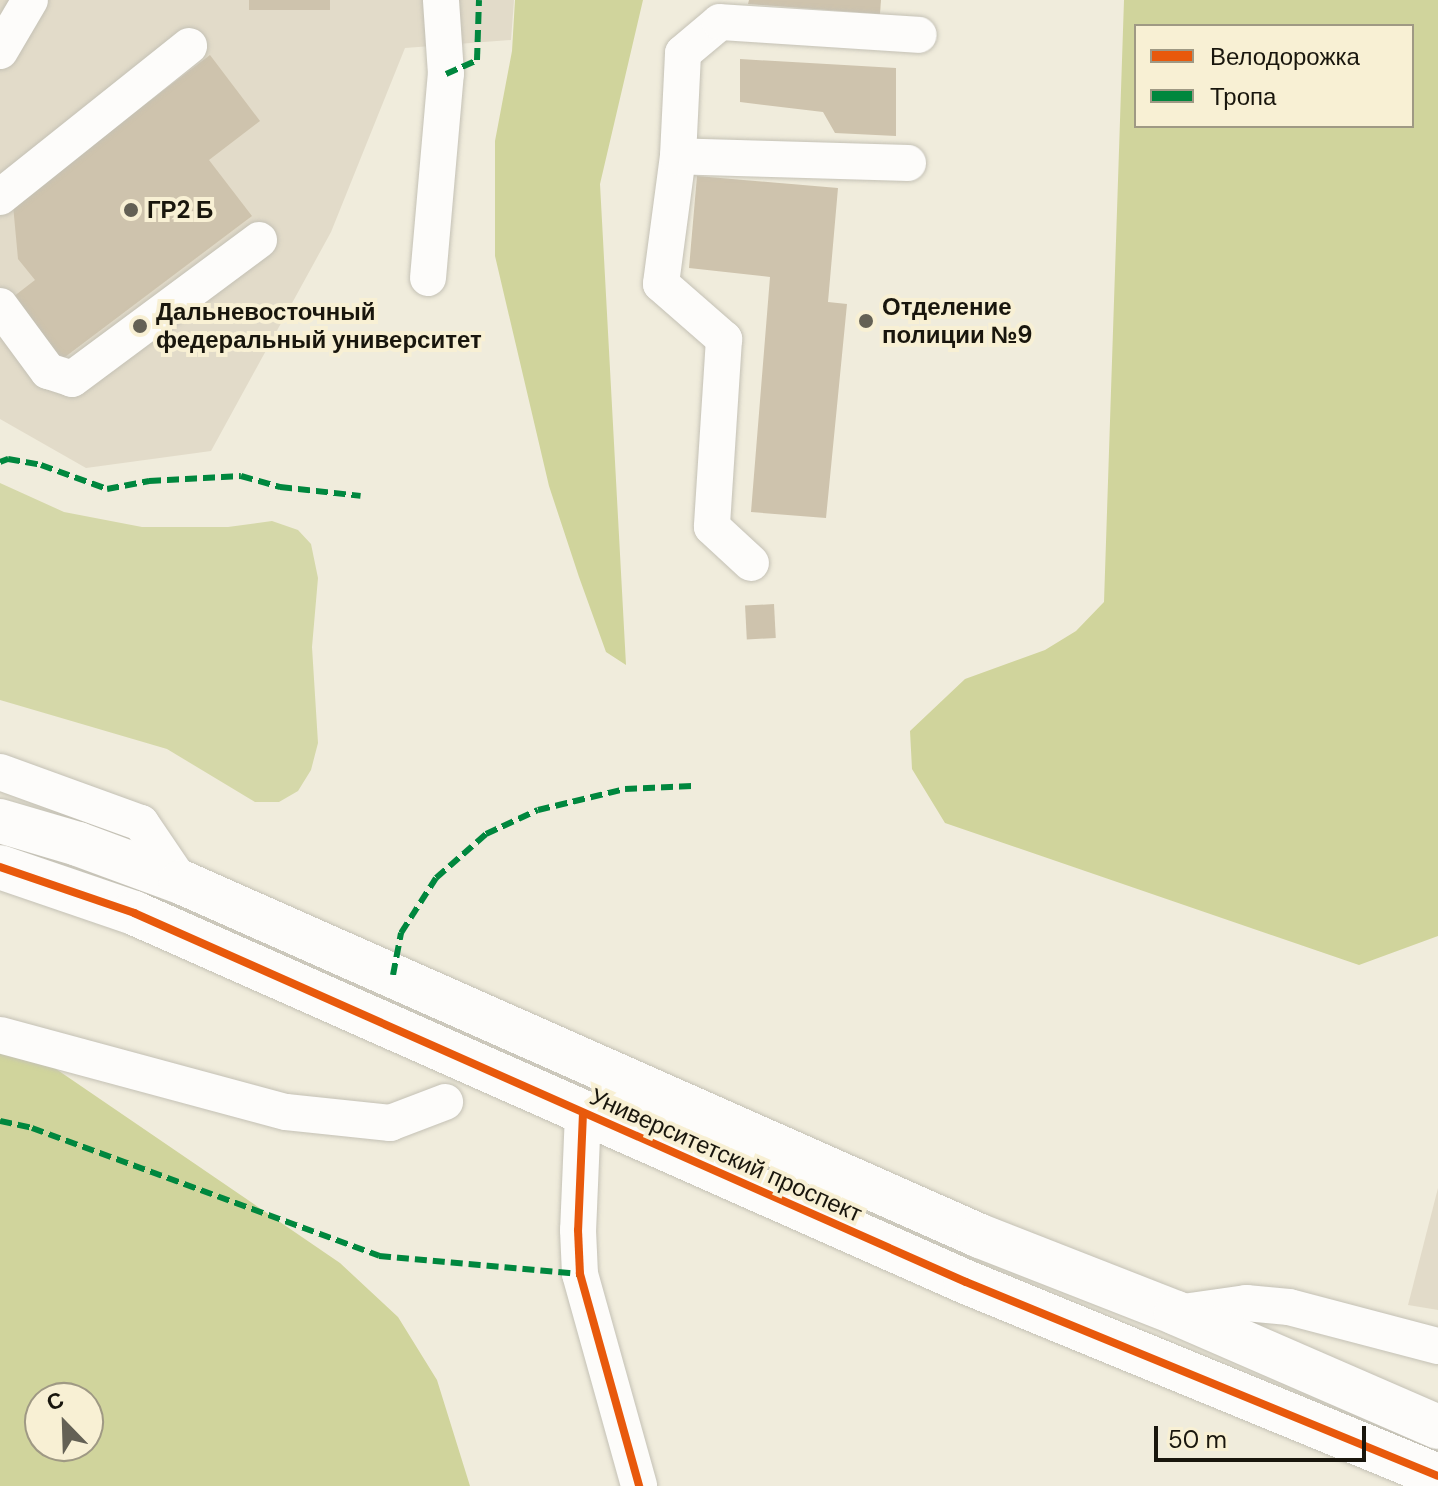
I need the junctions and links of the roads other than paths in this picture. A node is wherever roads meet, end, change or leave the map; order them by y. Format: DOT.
graph roads {
  1 [pos="30,0"];
  2 [pos="441,0"];
  3 [pos="919,35"];
  4 [pos="189,46"];
  5 [pos="2,47"];
  6 [pos="678,156"];
  7 [pos="908,163"];
  8 [pos="0,197"];
  9 [pos="259,240"];
  10 [pos="428,278"];
  11 [pos="0,306"];
  12 [pos="751,563"];
  13 [pos="0,772"];
  14 [pos="0,821"];
  15 [pos="0,867"];
  16 [pos="181,882"];
  17 [pos="330,947"];
  18 [pos="323,998"];
  19 [pos="0,1035"];
  20 [pos="445,1102"];
  21 [pos="583,1113"];
  22 [pos="1176,1313"];
  23 [pos="1438,1346"];
  24 [pos="1438,1427"];
  25 [pos="1438,1476"];
  26 [pos="639,1486"];
  1 -- 5 [label="street"];
  2 -- 10 [label="street"];
  3 -- 6 [label="street"];
  4 -- 8 [label="street"];
  6 -- 7 [label="street"];
  6 -- 12 [label="street"];
  9 -- 11 [label="street"];
  13 -- 16 [label="street"];
  14 -- 16 [label="main road, Университетский проспект"];
  15 -- 18 [label="main road, Университетский проспект"];
  16 -- 17 [label="main road, Университетский проспект"];
  17 -- 18 [label="main road"];
  17 -- 22 [label="main road, Университетский проспект"];
  18 -- 21 [label="main road, Университетский проспект"];
  19 -- 20 [label="street"];
  21 -- 25 [label="main road, Университетский проспект"];
  21 -- 26 [label="street"];
  22 -- 23 [label="street"];
  22 -- 24 [label="main road, Университетский проспект"];
}
